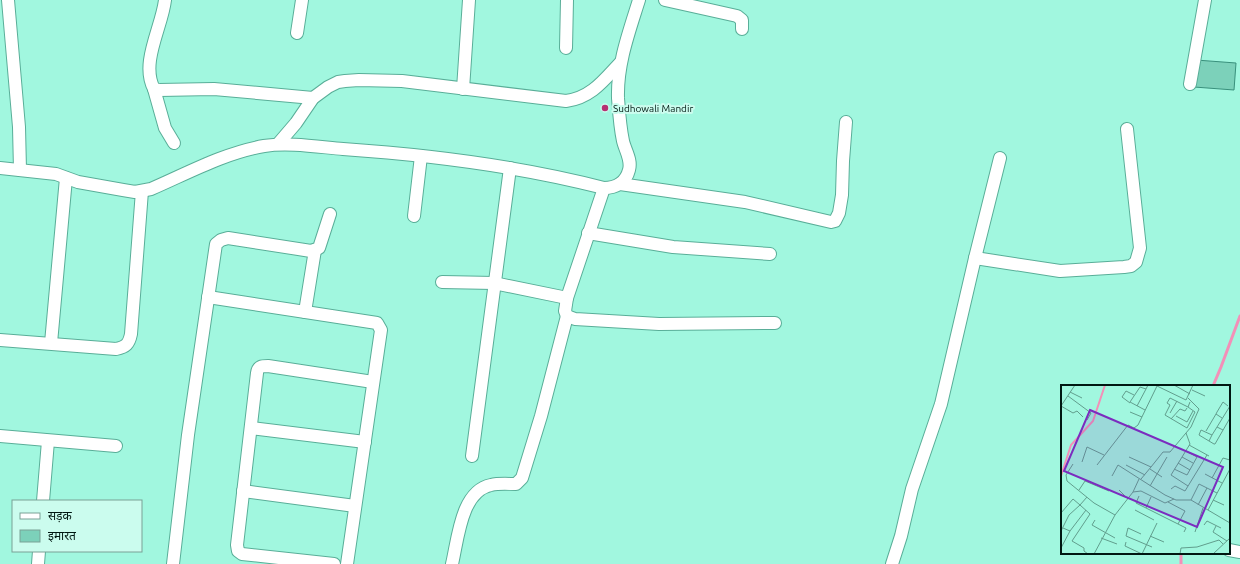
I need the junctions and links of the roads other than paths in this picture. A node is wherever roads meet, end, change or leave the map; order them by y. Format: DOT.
graph roads {
  1 [pos="8,0"];
  2 [pos="165,0"];
  3 [pos="302,0"];
  4 [pos="468,0"];
  5 [pos="567,0"];
  6 [pos="639,0"];
  7 [pos="665,0"];
  8 [pos="1205,0"];
  9 [pos="742,29"];
  10 [pos="297,33"];
  11 [pos="566,48"];
  12 [pos="620,63"];
  13 [pos="1190,84"];
  14 [pos="154,89"];
  15 [pos="463,89"];
  16 [pos="313,98"];
  17 [pos="846,122"];
  18 [pos="1127,129"];
  19 [pos="174,143"];
  20 [pos="278,144"];
  21 [pos="421,156"];
  22 [pos="1000,158"];
  23 [pos="0,168"];
  24 [pos="510,168"];
  25 [pos="20,170"];
  26 [pos="66,178"];
  27 [pos="620,184"];
  28 [pos="604,188"];
  29 [pos="142,191"];
  30 [pos="330,214"];
  31 [pos="414,216"];
  32 [pos="588,233"];
  33 [pos="315,250"];
  34 [pos="770,254"];
  35 [pos="975,258"];
  36 [pos="442,282"];
  37 [pos="494,283"];
  38 [pos="208,298"];
  39 [pos="567,298"];
  40 [pos="305,312"];
  41 [pos="567,316"];
  42 [pos="775,323"];
  43 [pos="0,340"];
  44 [pos="51,343"];
  45 [pos="373,382"];
  46 [pos="250,428"];
  47 [pos="0,436"];
  48 [pos="48,441"];
  49 [pos="365,442"];
  50 [pos="116,446"];
  51 [pos="472,456"];
  52 [pos="243,491"];
  53 [pos="43,500"];
  54 [pos="355,506"];
  55 [pos="1230,550"];
  56 [pos="39,552"];
  57 [pos="1240,552"];
  58 [pos="38,564"];
  59 [pos="173,564"];
  60 [pos="334,564"];
  61 [pos="347,564"];
  62 [pos="452,564"];
  63 [pos="892,564"];
  1 -- 25 [label="street"];
  2 -- 14 [label="street"];
  3 -- 10 [label="street"];
  4 -- 15 [label="street"];
  5 -- 11 [label="street"];
  6 -- 12 [label="street"];
  7 -- 9 [label="street"];
  8 -- 13 [label="street"];
  12 -- 15 [label="street"];
  12 -- 27 [label="street"];
  14 -- 16 [label="street"];
  14 -- 19 [label="street"];
  15 -- 16 [label="street"];
  16 -- 20 [label="street"];
  17 -- 27 [label="street"];
  18 -- 35 [label="street"];
  20 -- 21 [label="street"];
  20 -- 29 [label="street"];
  21 -- 24 [label="street"];
  21 -- 31 [label="street"];
  22 -- 35 [label="street"];
  23 -- 25 [label="street"];
  24 -- 28 [label="street"];
  24 -- 37 [label="street"];
  25 -- 26 [label="street"];
  26 -- 29 [label="street"];
  26 -- 44 [label="street"];
  27 -- 28 [label="street"];
  28 -- 32 [label="street"];
  29 -- 44 [label="street"];
  30 -- 33 [label="street"];
  32 -- 34 [label="street"];
  32 -- 39 [label="street"];
  33 -- 38 [label="street"];
  33 -- 40 [label="street"];
  35 -- 63 [label="street"];
  36 -- 37 [label="street"];
  37 -- 39 [label="street"];
  37 -- 51 [label="street"];
  38 -- 40 [label="street"];
  38 -- 59 [label="street"];
  39 -- 41 [label="street"];
  40 -- 45 [label="street"];
  41 -- 42 [label="street"];
  41 -- 62 [label="street"];
  43 -- 44 [label="street"];
  45 -- 46 [label="street"];
  45 -- 49 [label="street"];
  46 -- 49 [label="street"];
  46 -- 52 [label="street"];
  47 -- 48 [label="street"];
  48 -- 50 [label="street"];
  48 -- 53 [label="street"];
  49 -- 54 [label="street"];
  52 -- 54 [label="street"];
  52 -- 60 [label="street"];
  54 -- 61 [label="street"];
  55 -- 57 [label="street"];
  56 -- 58 [label="street"];
}
